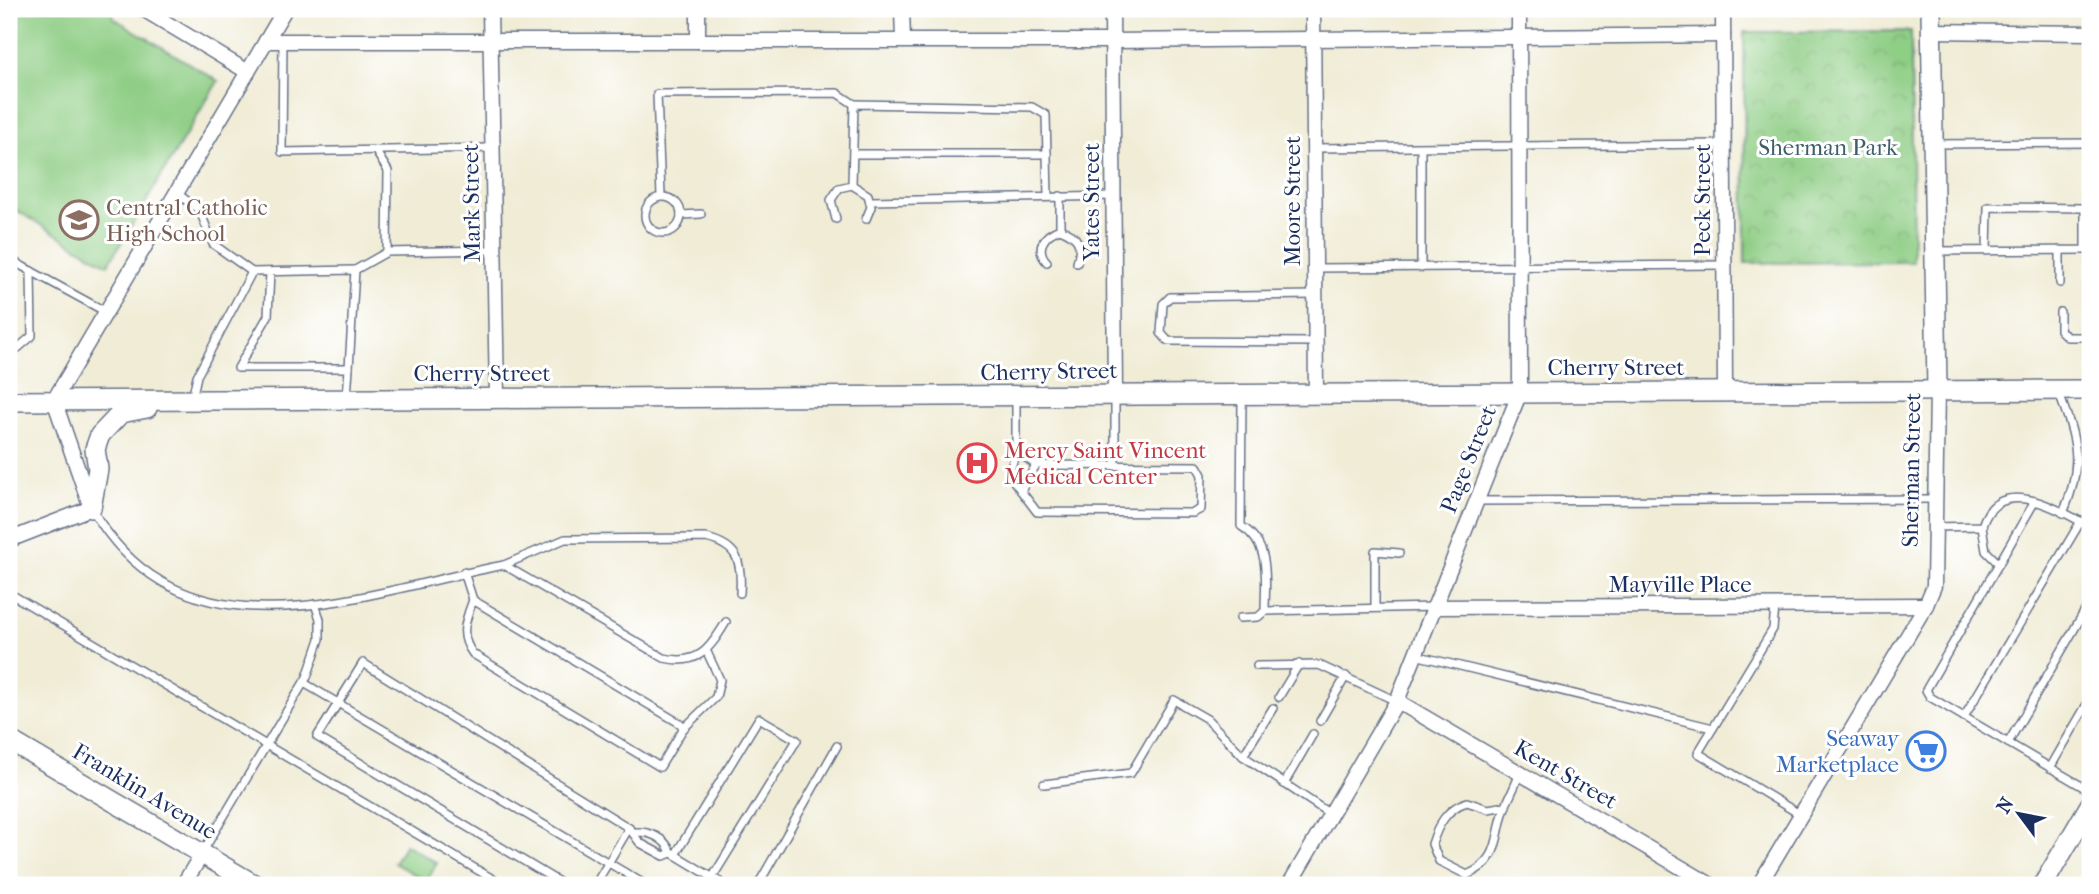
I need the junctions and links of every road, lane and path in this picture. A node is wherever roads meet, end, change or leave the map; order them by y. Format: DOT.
graph roads {
  1 [pos="285,9"];
  2 [pos="490,9"];
  3 [pos="698,9"];
  4 [pos="902,9"];
  5 [pos="1112,9"];
  6 [pos="1314,9"];
  7 [pos="1519,9"];
  8 [pos="1723,9"];
  9 [pos="1931,9"];
  10 [pos="146,10"];
  11 [pos="1932,31"];
  12 [pos="2090,33"];
  13 [pos="1723,35"];
  14 [pos="1519,37"];
  15 [pos="1314,38"];
  16 [pos="903,40"];
  17 [pos="266,41"];
  18 [pos="283,41"];
  19 [pos="490,41"];
  20 [pos="698,41"];
  21 [pos="1113,41"];
  22 [pos="248,72"];
  23 [pos="854,104"];
  24 [pos="2090,143"];
  25 [pos="1724,144"];
  26 [pos="1933,144"];
  27 [pos="492,148"];
  28 [pos="1315,148"];
  29 [pos="1421,148"];
  30 [pos="1521,148"];
  31 [pos="375,150"];
  32 [pos="854,154"];
  33 [pos="1047,154"];
  34 [pos="852,185"];
  35 [pos="177,193"];
  36 [pos="1114,195"];
  37 [pos="661,196"];
  38 [pos="1048,196"];
  39 [pos="1060,196"];
  40 [pos="871,201"];
  41 [pos="701,214"];
  42 [pos="681,215"];
  43 [pos="836,219"];
  44 [pos="866,219"];
  45 [pos="1060,229"];
  46 [pos="494,250"];
  47 [pos="2060,250"];
  48 [pos="1935,251"];
  49 [pos="1987,251"];
  50 [pos="387,252"];
  51 [pos="2087,252"];
  52 [pos="9,258"];
  53 [pos="1046,262"];
  54 [pos="1077,262"];
  55 [pos="1725,265"];
  56 [pos="1520,267"];
  57 [pos="1315,268"];
  58 [pos="1421,268"];
  59 [pos="355,270"];
  60 [pos="31,271"];
  61 [pos="252,272"];
  62 [pos="270,272"];
  63 [pos="2060,283"];
  64 [pos="1315,295"];
  65 [pos="107,312"];
  66 [pos="2060,312"];
  67 [pos="2090,335"];
  68 [pos="1316,342"];
  69 [pos="9,347"];
  70 [pos="349,368"];
  71 [pos="1726,390"];
  72 [pos="1937,390"];
  73 [pos="2057,390"];
  74 [pos="2090,390"];
  75 [pos="1520,392"];
  76 [pos="1316,393"];
  77 [pos="1242,394"];
  78 [pos="1115,395"];
  79 [pos="1016,396"];
  80 [pos="497,397"];
  81 [pos="347,398"];
  82 [pos="190,399"];
  83 [pos="54,400"];
  84 [pos="9,401"];
  85 [pos="1016,451"];
  86 [pos="1036,465"];
  87 [pos="1115,466"];
  88 [pos="1021,491"];
  89 [pos="1936,499"];
  90 [pos="1476,501"];
  91 [pos="2035,501"];
  92 [pos="91,508"];
  93 [pos="2063,513"];
  94 [pos="2081,522"];
  95 [pos="1982,526"];
  96 [pos="1935,527"];
  97 [pos="2090,527"];
  98 [pos="9,540"];
  99 [pos="1399,552"];
  100 [pos="1999,564"];
  101 [pos="504,565"];
  102 [pos="464,572"];
  103 [pos="9,593"];
  104 [pos="740,593"];
  105 [pos="473,600"];
  106 [pos="2090,602"];
  107 [pos="315,604"];
  108 [pos="1926,605"];
  109 [pos="1434,607"];
  110 [pos="1775,607"];
  111 [pos="1375,608"];
  112 [pos="1265,611"];
  113 [pos="1240,618"];
  114 [pos="726,622"];
  115 [pos="707,652"];
  116 [pos="1415,655"];
  117 [pos="1299,664"];
  118 [pos="1258,666"];
  119 [pos="1346,676"];
  120 [pos="304,683"];
  121 [pos="1279,698"];
  122 [pos="2090,699"];
  123 [pos="1397,701"];
  124 [pos="338,703"];
  125 [pos="1273,708"];
  126 [pos="1964,716"];
  127 [pos="1320,721"];
  128 [pos="1713,728"];
  129 [pos="683,729"];
  130 [pos="1313,734"];
  131 [pos="9,740"];
  132 [pos="2008,743"];
  133 [pos="267,745"];
  134 [pos="837,746"];
  135 [pos="1243,757"];
  136 [pos="2050,768"];
  137 [pos="1520,773"];
  138 [pos="1044,784"];
  139 [pos="1284,784"];
  140 [pos="2090,791"];
  141 [pos="2090,805"];
  142 [pos="1506,806"];
  143 [pos="1331,815"];
  144 [pos="1801,816"];
  145 [pos="632,830"];
  146 [pos="202,854"];
  147 [pos="673,854"];
  148 [pos="608,863"];
  149 [pos="712,878"];
  150 [pos="183,885"];
  151 [pos="256,885"];
  152 [pos="503,885"];
  153 [pos="564,885"];
  154 [pos="595,885"];
  155 [pos="646,885"];
  156 [pos="725,885"];
  157 [pos="758,885"];
  158 [pos="1289,885"];
  159 [pos="1711,885"];
  160 [pos="1759,885"];
  161 [pos="2043,885"];
  1 -- 17 [label="street"];
  2 -- 19 [label="street, Mark Street"];
  3 -- 20 [label="street"];
  4 -- 16 [label="street"];
  5 -- 21 [label="street, Yates Street"];
  6 -- 15 [label="street, Moore Street"];
  7 -- 14 [label="street, Page Street"];
  8 -- 13 [label="street, Peck Street"];
  9 -- 11 [label="main road, Sherman Street"];
  10 -- 22 [label="street"];
  11 -- 12 [label="street"];
  11 -- 26 [label="main road, Sherman Street"];
  13 -- 14 [label="street"];
  13 -- 25 [label="street, Peck Street"];
  14 -- 15 [label="street"];
  14 -- 30 [label="street, Page Street"];
  15 -- 21 [label="street"];
  15 -- 28 [label="street, Moore Street"];
  16 -- 20 [label="street"];
  16 -- 21 [label="street"];
  17 -- 18 [label="street"];
  17 -- 22 [label="street"];
  18 -- 19 [label="street"];
  18 -- 31 [label="lane"];
  19 -- 20 [label="street"];
  19 -- 27 [label="street, Mark Street"];
  21 -- 36 [label="street, Yates Street"];
  22 -- 35 [label="street"];
  23 -- 32 [label="lane"];
  23 -- 33 [label="lane"];
  23 -- 37 [label="lane"];
  24 -- 26 [label="lane"];
  25 -- 30 [label="lane"];
  25 -- 55 [label="street, Peck Street"];
  26 -- 48 [label="main road, Sherman Street"];
  27 -- 31 [label="lane"];
  27 -- 46 [label="street, Mark Street"];
  28 -- 29 [label="lane"];
  28 -- 57 [label="street, Moore Street"];
  29 -- 30 [label="lane"];
  29 -- 58 [label="lane"];
  30 -- 56 [label="street, Page Street"];
  31 -- 50 [label="lane"];
  32 -- 33 [label="lane"];
  32 -- 34 [label="lane"];
  33 -- 38 [label="lane"];
  34 -- 40 [label="lane"];
  34 -- 43 [label="lane"];
  35 -- 61 [label="lane"];
  35 -- 65 [label="street"];
  36 -- 39 [label="lane"];
  36 -- 78 [label="street, Yates Street"];
  37 -- 42 [label="lane"];
  37 -- 42 [label="lane"];
  38 -- 39 [label="lane"];
  38 -- 40 [label="lane"];
  39 -- 45 [label="lane"];
  40 -- 44 [label="lane"];
  41 -- 42 [label="lane"];
  45 -- 53 [label="lane"];
  45 -- 54 [label="lane"];
  46 -- 50 [label="lane"];
  46 -- 80 [label="street, Mark Street"];
  47 -- 49 [label="lane"];
  47 -- 51 [label="lane"];
  47 -- 63 [label="lane"];
  48 -- 49 [label="lane"];
  48 -- 72 [label="main road, Sherman Street"];
  49 -- 51 [label="lane"];
  50 -- 59 [label="lane"];
  52 -- 60 [label="lane"];
  55 -- 56 [label="lane"];
  55 -- 71 [label="street, Peck Street"];
  56 -- 58 [label="lane"];
  56 -- 75 [label="street, Page Street"];
  57 -- 58 [label="lane"];
  57 -- 64 [label="street, Moore Street"];
  59 -- 62 [label="lane"];
  59 -- 70 [label="lane"];
  60 -- 65 [label="lane"];
  60 -- 69 [label="lane"];
  61 -- 62 [label="lane"];
  61 -- 82 [label="lane"];
  62 -- 70 [label="lane"];
  64 -- 68 [label="street, Moore Street"];
  64 -- 68 [label="lane"];
  65 -- 83 [label="street"];
  66 -- 67 [label="lane"];
  68 -- 76 [label="street, Moore Street"];
  70 -- 81 [label="lane"];
  71 -- 72 [label="main road, Cherry Street"];
  71 -- 75 [label="main road, Cherry Street"];
  72 -- 73 [label="main road, Cherry Street"];
  72 -- 89 [label="street, Sherman Street"];
  73 -- 74 [label="main road, Cherry Street"];
  73 -- 93 [label="lane"];
  75 -- 76 [label="main road, Cherry Street"];
  75 -- 90 [label="street, Page Street"];
  76 -- 77 [label="main road, Cherry Street"];
  77 -- 78 [label="main road, Cherry Street"];
  77 -- 112 [label="lane"];
  78 -- 79 [label="main road, Cherry Street"];
  78 -- 87 [label="lane"];
  79 -- 80 [label="main road, Cherry Street"];
  79 -- 85 [label="lane"];
  80 -- 81 [label="main road, Cherry Street"];
  81 -- 82 [label="main road, Cherry Street"];
  82 -- 83 [label="main road, Cherry Street"];
  82 -- 92 [label="main road"];
  83 -- 84 [label="main road, Cherry Street"];
  83 -- 92 [label="street"];
  85 -- 86 [label="lane"];
  85 -- 88 [label="lane"];
  86 -- 87 [label="lane"];
  86 -- 88 [label="lane"];
  87 -- 88 [label="lane"];
  89 -- 90 [label="lane"];
  89 -- 96 [label="street, Sherman Street"];
  90 -- 109 [label="street, Page Street"];
  91 -- 93 [label="lane"];
  91 -- 95 [label="lane"];
  91 -- 100 [label="lane"];
  92 -- 98 [label="street"];
  92 -- 107 [label="lane"];
  93 -- 94 [label="lane"];
  94 -- 97 [label="lane"];
  94 -- 126 [label="lane"];
  95 -- 96 [label="lane"];
  95 -- 100 [label="lane"];
  96 -- 108 [label="street, Sherman Street"];
  99 -- 111 [label="lane"];
  100 -- 126 [label="lane"];
  101 -- 102 [label="lane"];
  101 -- 104 [label="lane"];
  101 -- 115 [label="lane"];
  102 -- 105 [label="lane"];
  102 -- 107 [label="lane"];
  103 -- 133 [label="lane"];
  105 -- 129 [label="lane"];
  105 -- 129 [label="lane"];
  106 -- 132 [label="lane"];
  107 -- 120 [label="lane"];
  108 -- 110 [label="street, Mayville Place"];
  108 -- 144 [label="street, Sherman Street"];
  109 -- 110 [label="street, Mayville Place"];
  109 -- 111 [label="lane"];
  109 -- 116 [label="street, Page Street"];
  110 -- 128 [label="lane"];
  111 -- 112 [label="lane"];
  112 -- 113 [label="lane"];
  114 -- 115 [label="lane"];
  115 -- 129 [label="lane"];
  116 -- 123 [label="street, Page Street"];
  116 -- 128 [label="lane"];
  117 -- 118 [label="lane"];
  117 -- 119 [label="lane"];
  117 -- 121 [label="lane"];
  119 -- 123 [label="lane"];
  119 -- 127 [label="lane"];
  120 -- 124 [label="lane"];
  120 -- 133 [label="lane"];
  122 -- 136 [label="lane"];
  123 -- 137 [label="street, Kent Street"];
  123 -- 143 [label="street, Page Street"];
  124 -- 145 [label="lane"];
  124 -- 148 [label="lane"];
  124 -- 153 [label="lane"];
  125 -- 135 [label="lane"];
  126 -- 132 [label="lane"];
  128 -- 144 [label="lane"];
  130 -- 139 [label="lane"];
  131 -- 146 [label="main road, Franklin Avenue"];
  132 -- 136 [label="lane"];
  133 -- 146 [label="lane"];
  133 -- 152 [label="lane"];
  134 -- 157 [label="lane"];
  135 -- 138 [label="lane"];
  135 -- 139 [label="lane"];
  136 -- 140 [label="lane"];
  137 -- 142 [label="lane"];
  137 -- 159 [label="street, Kent Street"];
  139 -- 143 [label="lane"];
  141 -- 161 [label="main road"];
  142 -- 142 [label="lane"];
  143 -- 158 [label="street, Page Street"];
  144 -- 160 [label="street, Sherman Street"];
  145 -- 147 [label="lane"];
  145 -- 147 [label="lane"];
  145 -- 148 [label="lane"];
  146 -- 150 [label="street"];
  146 -- 151 [label="main road, Franklin Avenue"];
  147 -- 149 [label="lane"];
  147 -- 149 [label="lane"];
  148 -- 154 [label="lane"];
  148 -- 155 [label="lane"];
  149 -- 156 [label="lane"];
}
